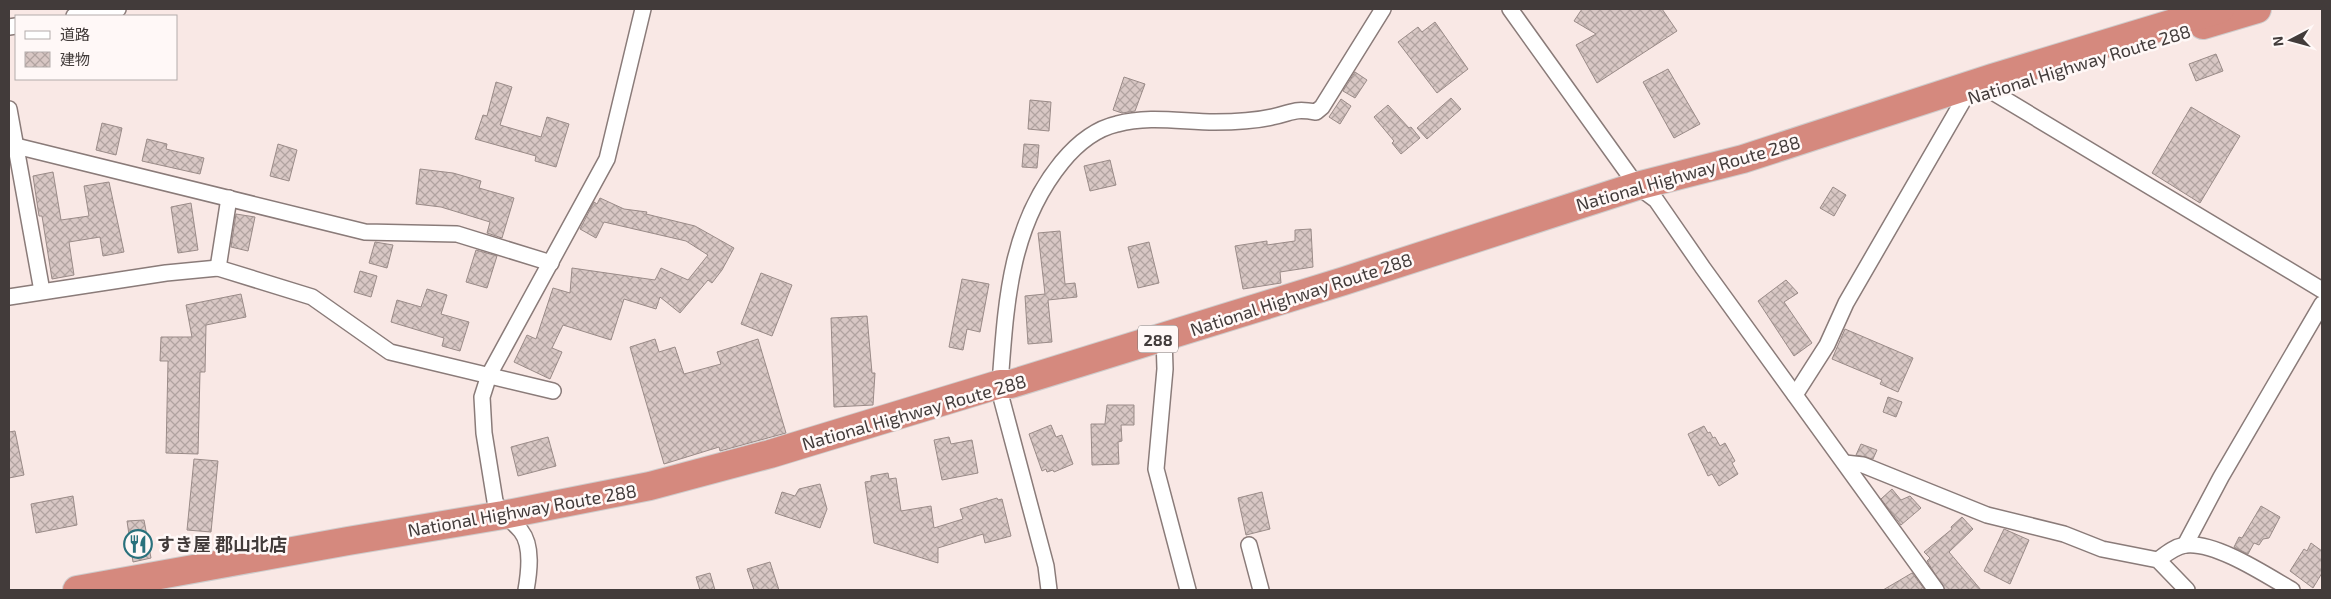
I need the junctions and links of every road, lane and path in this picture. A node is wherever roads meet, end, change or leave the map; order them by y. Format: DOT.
graph roads {
  1 [pos="118,9"];
  2 [pos="644,9"];
  3 [pos="1383,9"];
  4 [pos="1510,9"];
  5 [pos="2220,9"];
  6 [pos="2256,9"];
  7 [pos="80,15"];
  8 [pos="1991,90"];
  9 [pos="1964,99"];
  10 [pos="9,109"];
  11 [pos="16,146"];
  12 [pos="1647,193"];
  13 [pos="229,198"];
  14 [pos="551,263"];
  15 [pos="218,268"];
  16 [pos="2322,290"];
  17 [pos="42,291"];
  18 [pos="9,297"];
  19 [pos="2322,304"];
  20 [pos="1165,341"];
  21 [pos="489,375"];
  22 [pos="1001,390"];
  23 [pos="553,391"];
  24 [pos="1794,395"];
  25 [pos="1845,463"];
  26 [pos="509,521"];
  27 [pos="1248,545"];
  28 [pos="2185,546"];
  29 [pos="2158,560"];
  30 [pos="77,590"];
  31 [pos="166,590"];
  32 [pos="526,590"];
  33 [pos="1049,590"];
  34 [pos="1188,590"];
  35 [pos="1260,590"];
  36 [pos="1936,590"];
  37 [pos="2187,590"];
  38 [pos="2292,590"];
  1 -- 7 [label="street"];
  2 -- 14 [label="street"];
  3 -- 22 [label="street"];
  4 -- 12 [label="street"];
  5 -- 12 [label="highway, National Highway Route 288 / 288"];
  6 -- 8 [label="highway, National Highway Route 288 / 288"];
  8 -- 9 [label="highway, National Highway Route 288 / 288"];
  8 -- 16 [label="street"];
  9 -- 12 [label="highway, National Highway Route 288 / 288"];
  9 -- 24 [label="street"];
  10 -- 11 [label="street"];
  11 -- 13 [label="street"];
  11 -- 17 [label="street"];
  12 -- 20 [label="highway, National Highway Route 288 / 288"];
  12 -- 24 [label="street"];
  13 -- 14 [label="street"];
  13 -- 15 [label="street"];
  14 -- 21 [label="street"];
  15 -- 17 [label="street"];
  15 -- 21 [label="street"];
  17 -- 18 [label="street"];
  19 -- 28 [label="street"];
  20 -- 22 [label="highway, National Highway Route 288 / 288"];
  20 -- 34 [label="street"];
  21 -- 23 [label="street"];
  21 -- 26 [label="street"];
  22 -- 26 [label="highway, National Highway Route 288 / 288"];
  22 -- 33 [label="street"];
  24 -- 25 [label="street"];
  25 -- 29 [label="street"];
  25 -- 36 [label="street"];
  26 -- 30 [label="highway, National Highway Route 288 / 288"];
  26 -- 31 [label="highway, National Highway Route 288 / 288"];
  26 -- 32 [label="street"];
  27 -- 35 [label="street"];
  28 -- 29 [label="street"];
  28 -- 38 [label="street"];
  29 -- 37 [label="street"];
}
